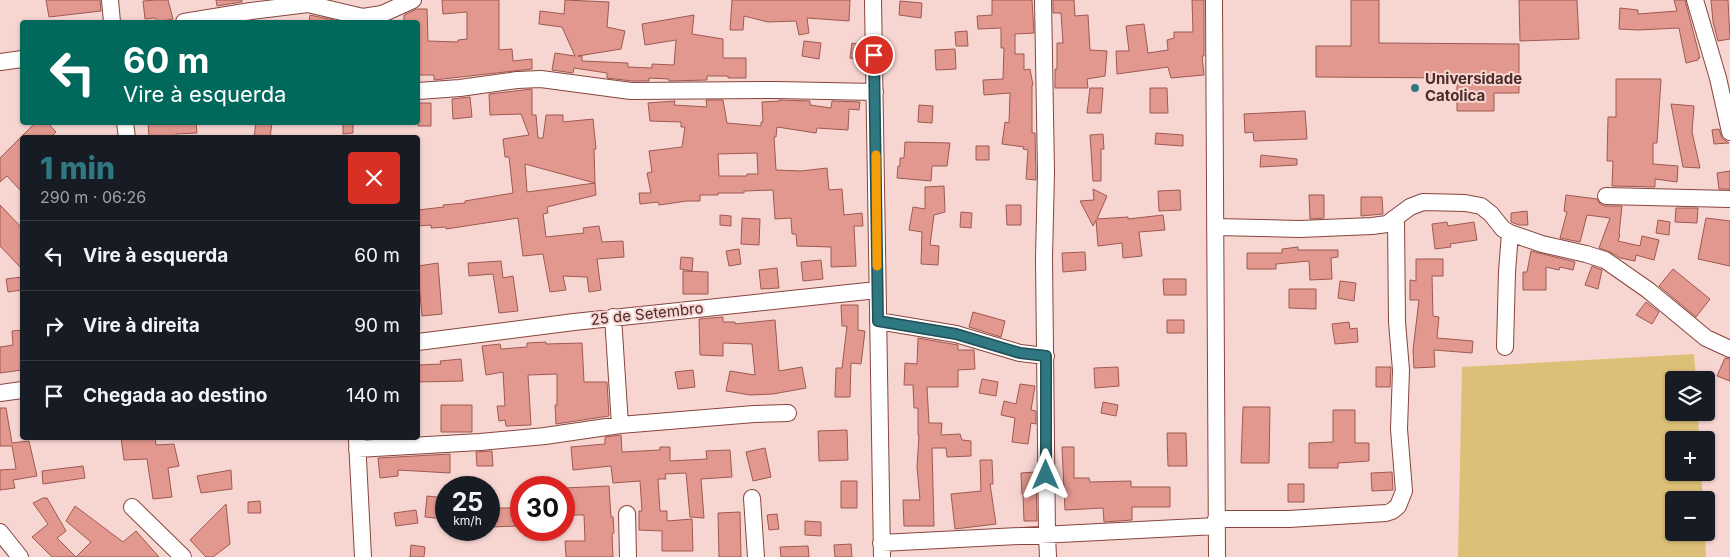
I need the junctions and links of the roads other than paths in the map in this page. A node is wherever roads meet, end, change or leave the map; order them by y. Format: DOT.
graph roads {
  1 [pos="110,0"];
  2 [pos="413,0"];
  3 [pos="873,0"];
  4 [pos="1042,0"];
  5 [pos="1214,0"];
  6 [pos="1695,0"];
  7 [pos="112,20"];
  8 [pos="196,20"];
  9 [pos="20,59"];
  10 [pos="0,62"];
  11 [pos="420,91"];
  12 [pos="875,92"];
  13 [pos="1730,132"];
  14 [pos="1606,196"];
  15 [pos="1730,198"];
  16 [pos="1396,218"];
  17 [pos="1214,227"];
  18 [pos="1510,233"];
  19 [pos="877,290"];
  20 [pos="613,317"];
  21 [pos="878,321"];
  22 [pos="420,342"];
  23 [pos="1505,347"];
  24 [pos="1730,349"];
  25 [pos="1046,356"];
  26 [pos="20,390"];
  27 [pos="0,393"];
  28 [pos="788,412"];
  29 [pos="620,424"];
  30 [pos="357,443"];
  31 [pos="752,498"];
  32 [pos="132,507"];
  33 [pos="627,514"];
  34 [pos="1216,522"];
  35 [pos="0,532"];
  36 [pos="1046,535"];
  37 [pos="881,550"];
  38 [pos="20,557"];
  39 [pos="183,557"];
  40 [pos="362,557"];
  41 [pos="628,557"];
  42 [pos="756,557"];
  43 [pos="1048,557"];
  44 [pos="1218,557"];
  1 -- 7 [label="street"];
  2 -- 8 [label="street"];
  3 -- 12 [label="street"];
  4 -- 25 [label="street"];
  5 -- 17 [label="street"];
  6 -- 13 [label="street"];
  9 -- 10 [label="street"];
  11 -- 12 [label="street"];
  12 -- 19 [label="street"];
  14 -- 15 [label="street"];
  16 -- 17 [label="street"];
  16 -- 18 [label="street"];
  16 -- 34 [label="street"];
  17 -- 34 [label="street"];
  18 -- 23 [label="street"];
  18 -- 24 [label="street"];
  19 -- 20 [label="street, 25 de Setembro"];
  19 -- 21 [label="street"];
  20 -- 22 [label="street, 25 de Setembro"];
  20 -- 29 [label="street"];
  21 -- 25 [label="street"];
  21 -- 37 [label="street"];
  25 -- 36 [label="street"];
  26 -- 27 [label="street"];
  28 -- 29 [label="street"];
  29 -- 30 [label="street"];
  30 -- 40 [label="street"];
  31 -- 42 [label="street"];
  32 -- 39 [label="street"];
  33 -- 41 [label="street"];
  34 -- 36 [label="street"];
  34 -- 44 [label="street"];
  35 -- 38 [label="street"];
  36 -- 37 [label="street"];
  36 -- 43 [label="street"];
}
